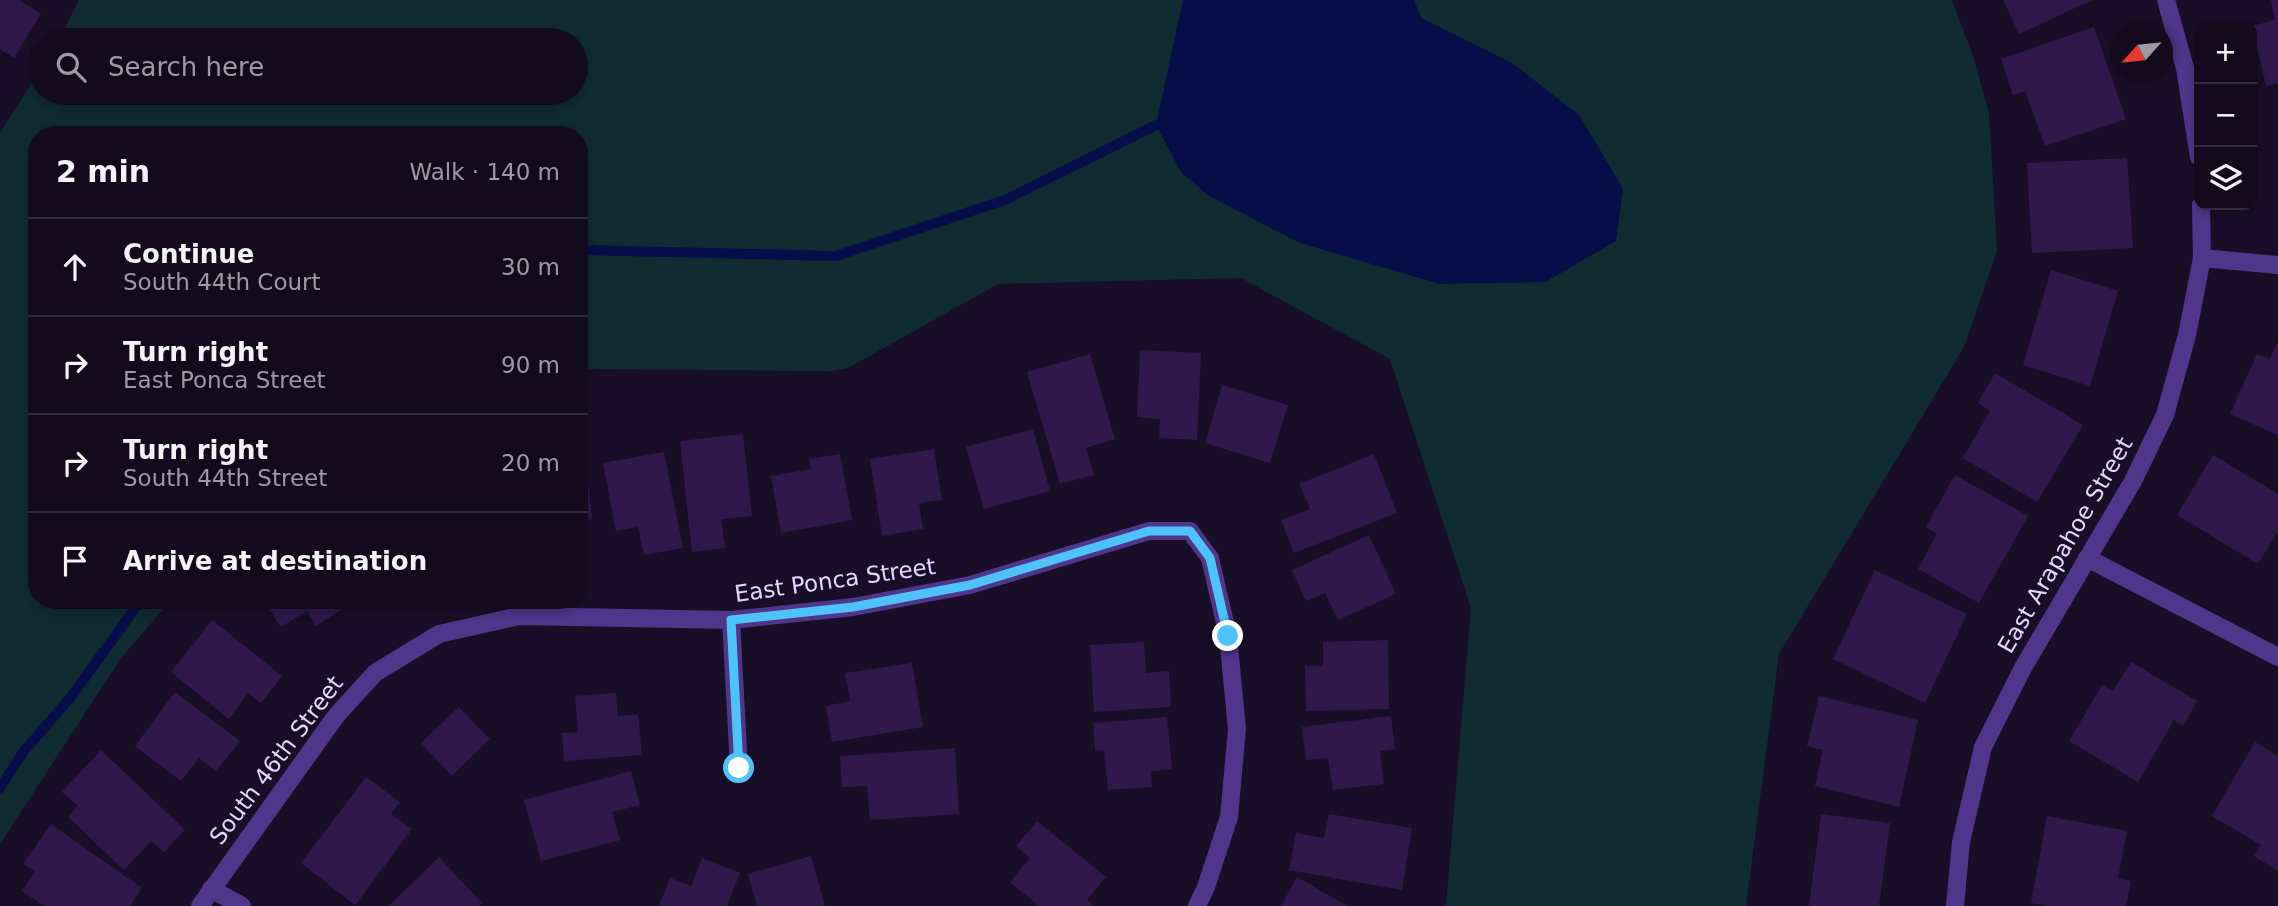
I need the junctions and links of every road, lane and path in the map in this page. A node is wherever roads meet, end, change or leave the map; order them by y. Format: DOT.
graph roads {
  1 [pos="2166,0"];
  2 [pos="2197,147"];
  3 [pos="2201,210"];
  4 [pos="2202,258"];
  5 [pos="2278,265"];
  6 [pos="2087,558"];
  7 [pos="731,620"];
  8 [pos="439,634"];
  9 [pos="2278,657"];
  10 [pos="739,768"];
  11 [pos="211,889"];
  12 [pos="200,906"];
  13 [pos="242,906"];
  14 [pos="1197,906"];
  15 [pos="1955,906"];
  1 -- 2 [label="street"];
  3 -- 4 [label="street, East Arapahoe Street"];
  4 -- 5 [label="street"];
  4 -- 6 [label="street, East Arapahoe Street"];
  6 -- 9 [label="street"];
  6 -- 15 [label="street, East Arapahoe Street"];
  7 -- 8 [label="street, East Ponca Street"];
  7 -- 10 [label="street"];
  7 -- 14 [label="street, East Ponca Street"];
  8 -- 11 [label="street, South 46th Street"];
  11 -- 12 [label="street, South 46th Street"];
  11 -- 13 [label="street"];
}
